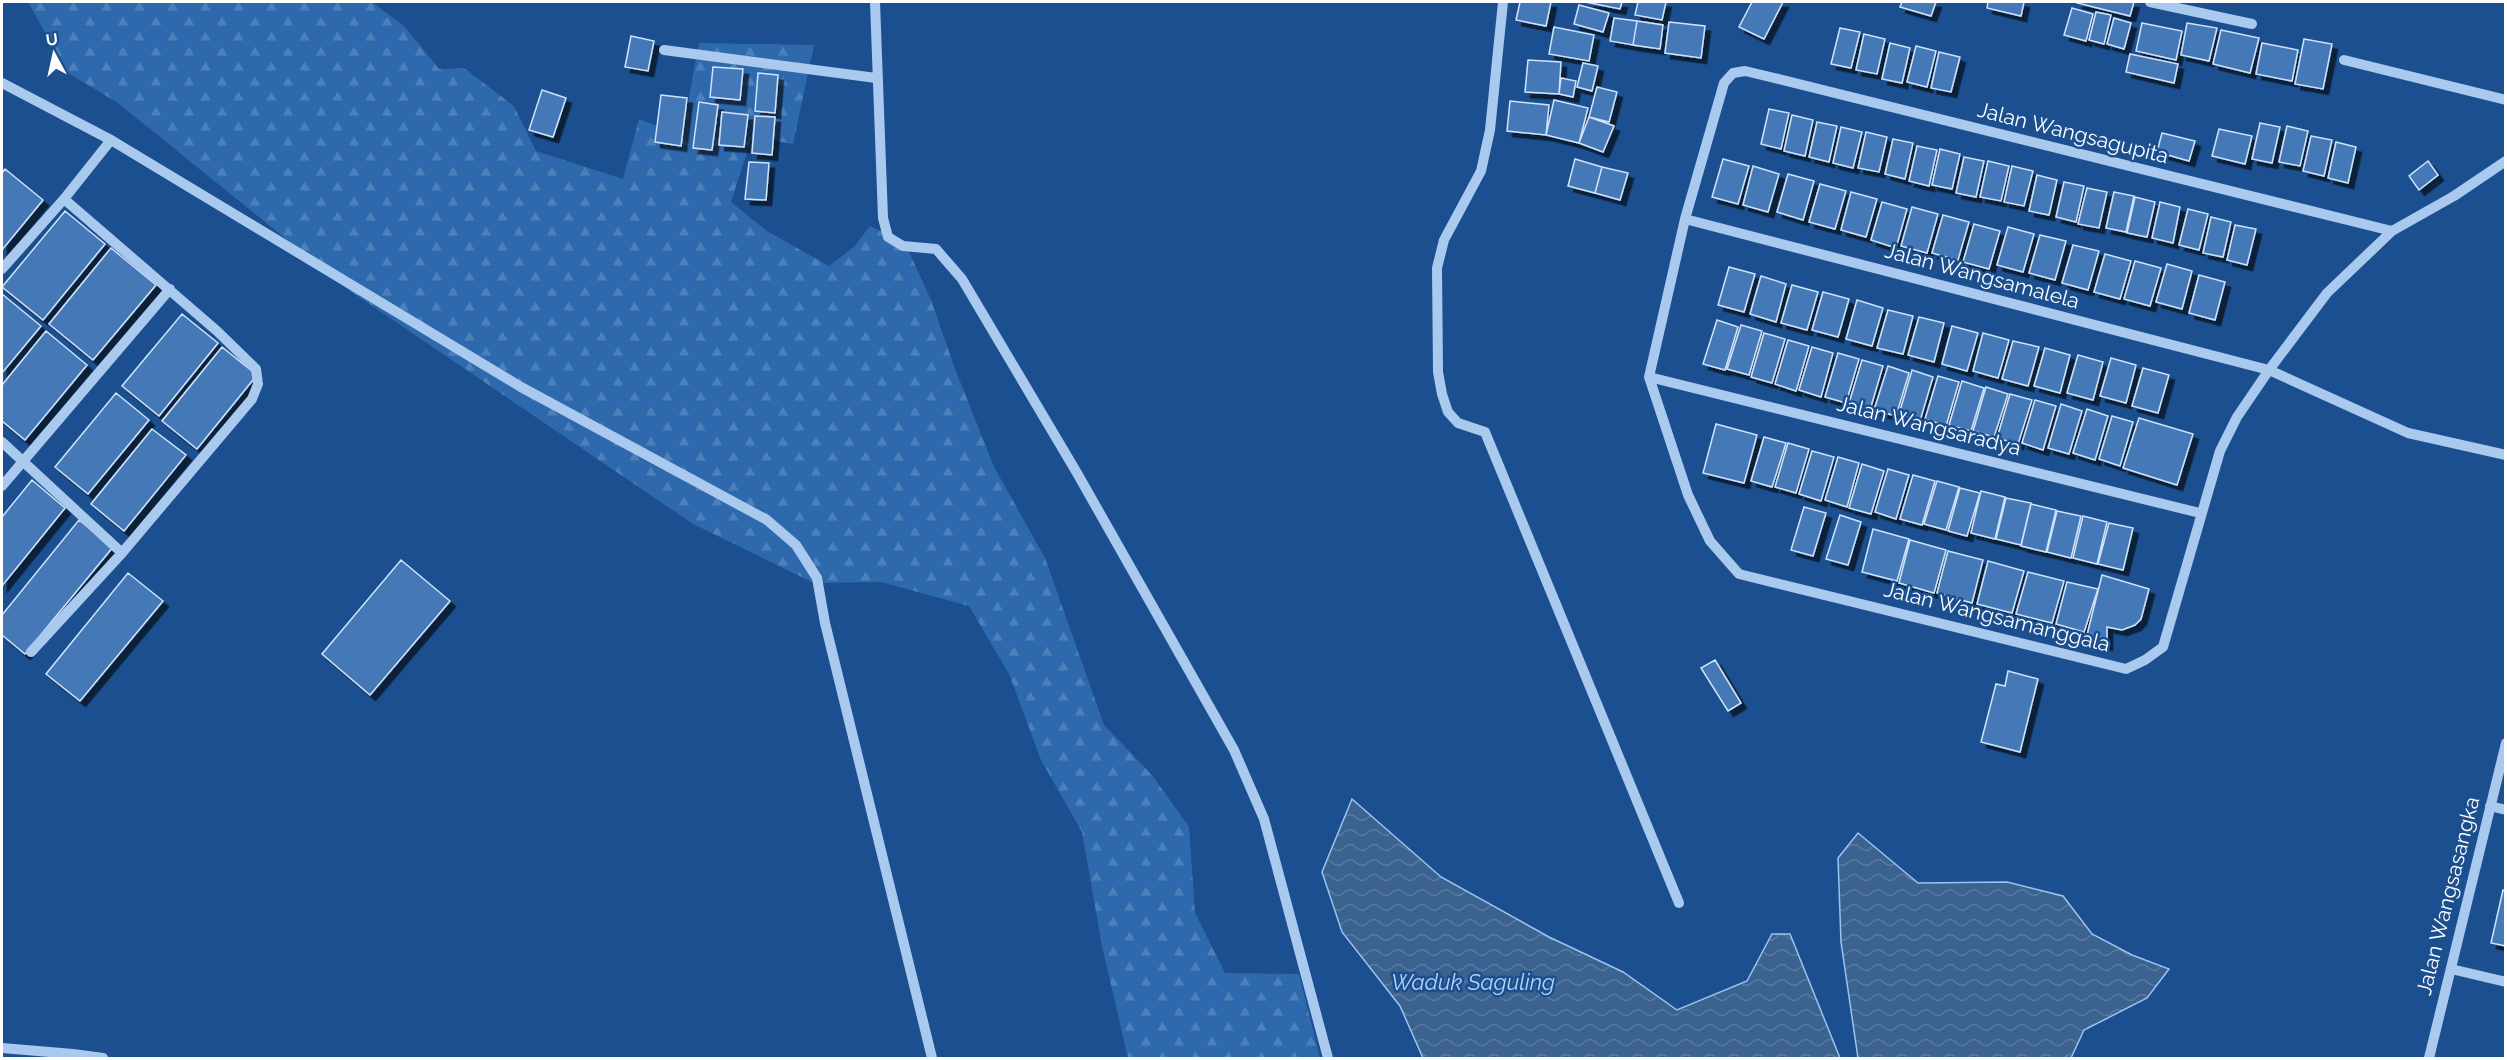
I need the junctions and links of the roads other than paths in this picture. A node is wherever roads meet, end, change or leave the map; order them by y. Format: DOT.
graph roads {
  1 [pos="875,2"];
  2 [pos="1503,2"];
  3 [pos="2150,2"];
  4 [pos="2252,24"];
  5 [pos="664,50"];
  6 [pos="2344,60"];
  7 [pos="876,78"];
  8 [pos="2,83"];
  9 [pos="2505,100"];
  10 [pos="111,140"];
  11 [pos="2505,161"];
  12 [pos="64,199"];
  13 [pos="1685,219"];
  14 [pos="2392,231"];
  15 [pos="2,268"];
  16 [pos="170,290"];
  17 [pos="2269,370"];
  18 [pos="1649,377"];
  19 [pos="2,442"];
  20 [pos="2505,455"];
  21 [pos="23,460"];
  22 [pos="2,486"];
  23 [pos="2200,513"];
  24 [pos="122,553"];
  25 [pos="31,652"];
  26 [pos="2505,742"];
  27 [pos="2490,806"];
  28 [pos="2505,810"];
  29 [pos="1679,903"];
  30 [pos="2451,969"];
  31 [pos="2505,982"];
  32 [pos="2,1048"];
  33 [pos="103,1059"];
  34 [pos="932,1059"];
  35 [pos="1328,1059"];
  36 [pos="2429,1059"];
  1 -- 7 [label="street"];
  2 -- 29 [label="street"];
  3 -- 4 [label="street"];
  5 -- 7 [label="street"];
  6 -- 9 [label="street"];
  7 -- 35 [label="street"];
  8 -- 10 [label="street"];
  10 -- 12 [label="street"];
  10 -- 34 [label="street"];
  11 -- 14 [label="street, Jalan Wangsamanggala"];
  12 -- 15 [label="street"];
  12 -- 16 [label="street"];
  13 -- 14 [label="street, Jalan Wangsagupita"];
  13 -- 17 [label="street, Jalan Wangsamalela"];
  13 -- 18 [label="street"];
  14 -- 17 [label="street, Jalan Wangsamanggala"];
  16 -- 21 [label="street"];
  16 -- 24 [label="street"];
  17 -- 20 [label="street, Jalan Wangsamalela"];
  17 -- 23 [label="street, Jalan Wangsamanggala"];
  18 -- 23 [label="street, Jalan Wangsaradya"];
  18 -- 23 [label="street, Jalan Wangsamanggala"];
  19 -- 21 [label="street"];
  21 -- 22 [label="street"];
  21 -- 24 [label="street"];
  24 -- 25 [label="street"];
  26 -- 27 [label="street, Jalan Wangsasangka"];
  27 -- 28 [label="street"];
  27 -- 30 [label="street, Jalan Wangsasangka"];
  30 -- 31 [label="street"];
  30 -- 36 [label="street, Jalan Wangsasangka"];
  32 -- 33 [label="street"];
}
